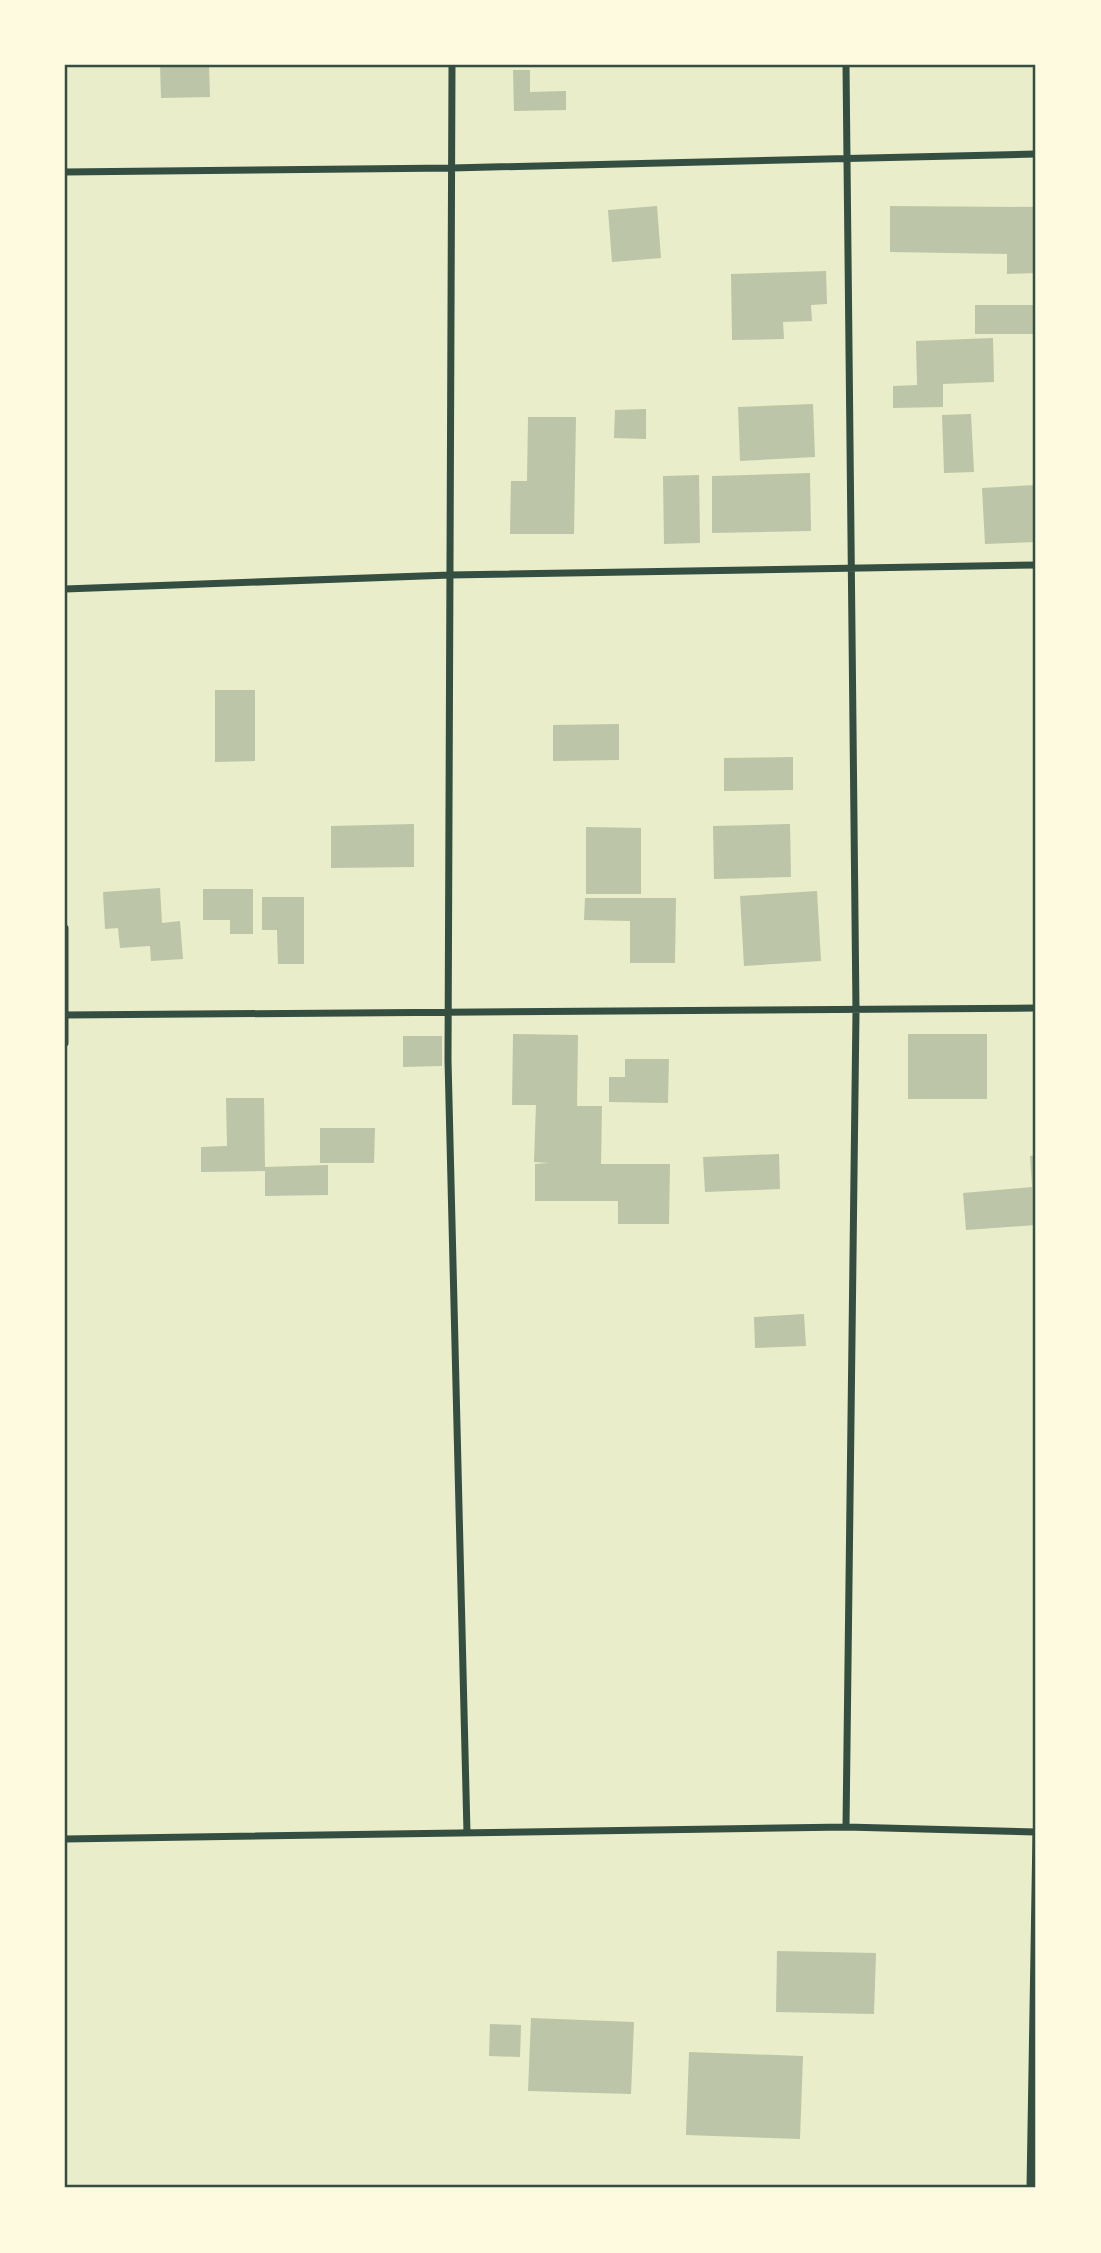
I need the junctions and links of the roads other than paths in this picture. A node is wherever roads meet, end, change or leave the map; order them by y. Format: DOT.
graph roads {
  1 [pos="452,65"];
  2 [pos="846,65"];
  3 [pos="1036,153"];
  4 [pos="847,156"];
  5 [pos="452,168"];
  6 [pos="65,172"];
  7 [pos="1036,565"];
  8 [pos="851,566"];
  9 [pos="450,575"];
  10 [pos="65,589"];
  11 [pos="65,928"];
  12 [pos="1036,1008"];
  13 [pos="856,1011"];
  14 [pos="449,1012"];
  15 [pos="66,1015"];
  16 [pos="65,1043"];
  17 [pos="846,1827"];
  18 [pos="1036,1832"];
  19 [pos="467,1833"];
  20 [pos="65,1839"];
  21 [pos="1030,2188"];
  1 -- 5 [label="street"];
  2 -- 4 [label="street"];
  3 -- 4 [label="street"];
  4 -- 5 [label="street"];
  4 -- 8 [label="street"];
  5 -- 6 [label="street"];
  5 -- 9 [label="street"];
  7 -- 8 [label="street"];
  8 -- 9 [label="street"];
  8 -- 13 [label="street"];
  9 -- 10 [label="street"];
  9 -- 14 [label="street"];
  11 -- 15 [label="street"];
  12 -- 13 [label="street"];
  13 -- 14 [label="street"];
  13 -- 17 [label="street"];
  14 -- 15 [label="street"];
  14 -- 19 [label="street"];
  15 -- 16 [label="street"];
  17 -- 18 [label="street"];
  17 -- 19 [label="street"];
  18 -- 21 [label="street"];
  19 -- 20 [label="street"];
}
